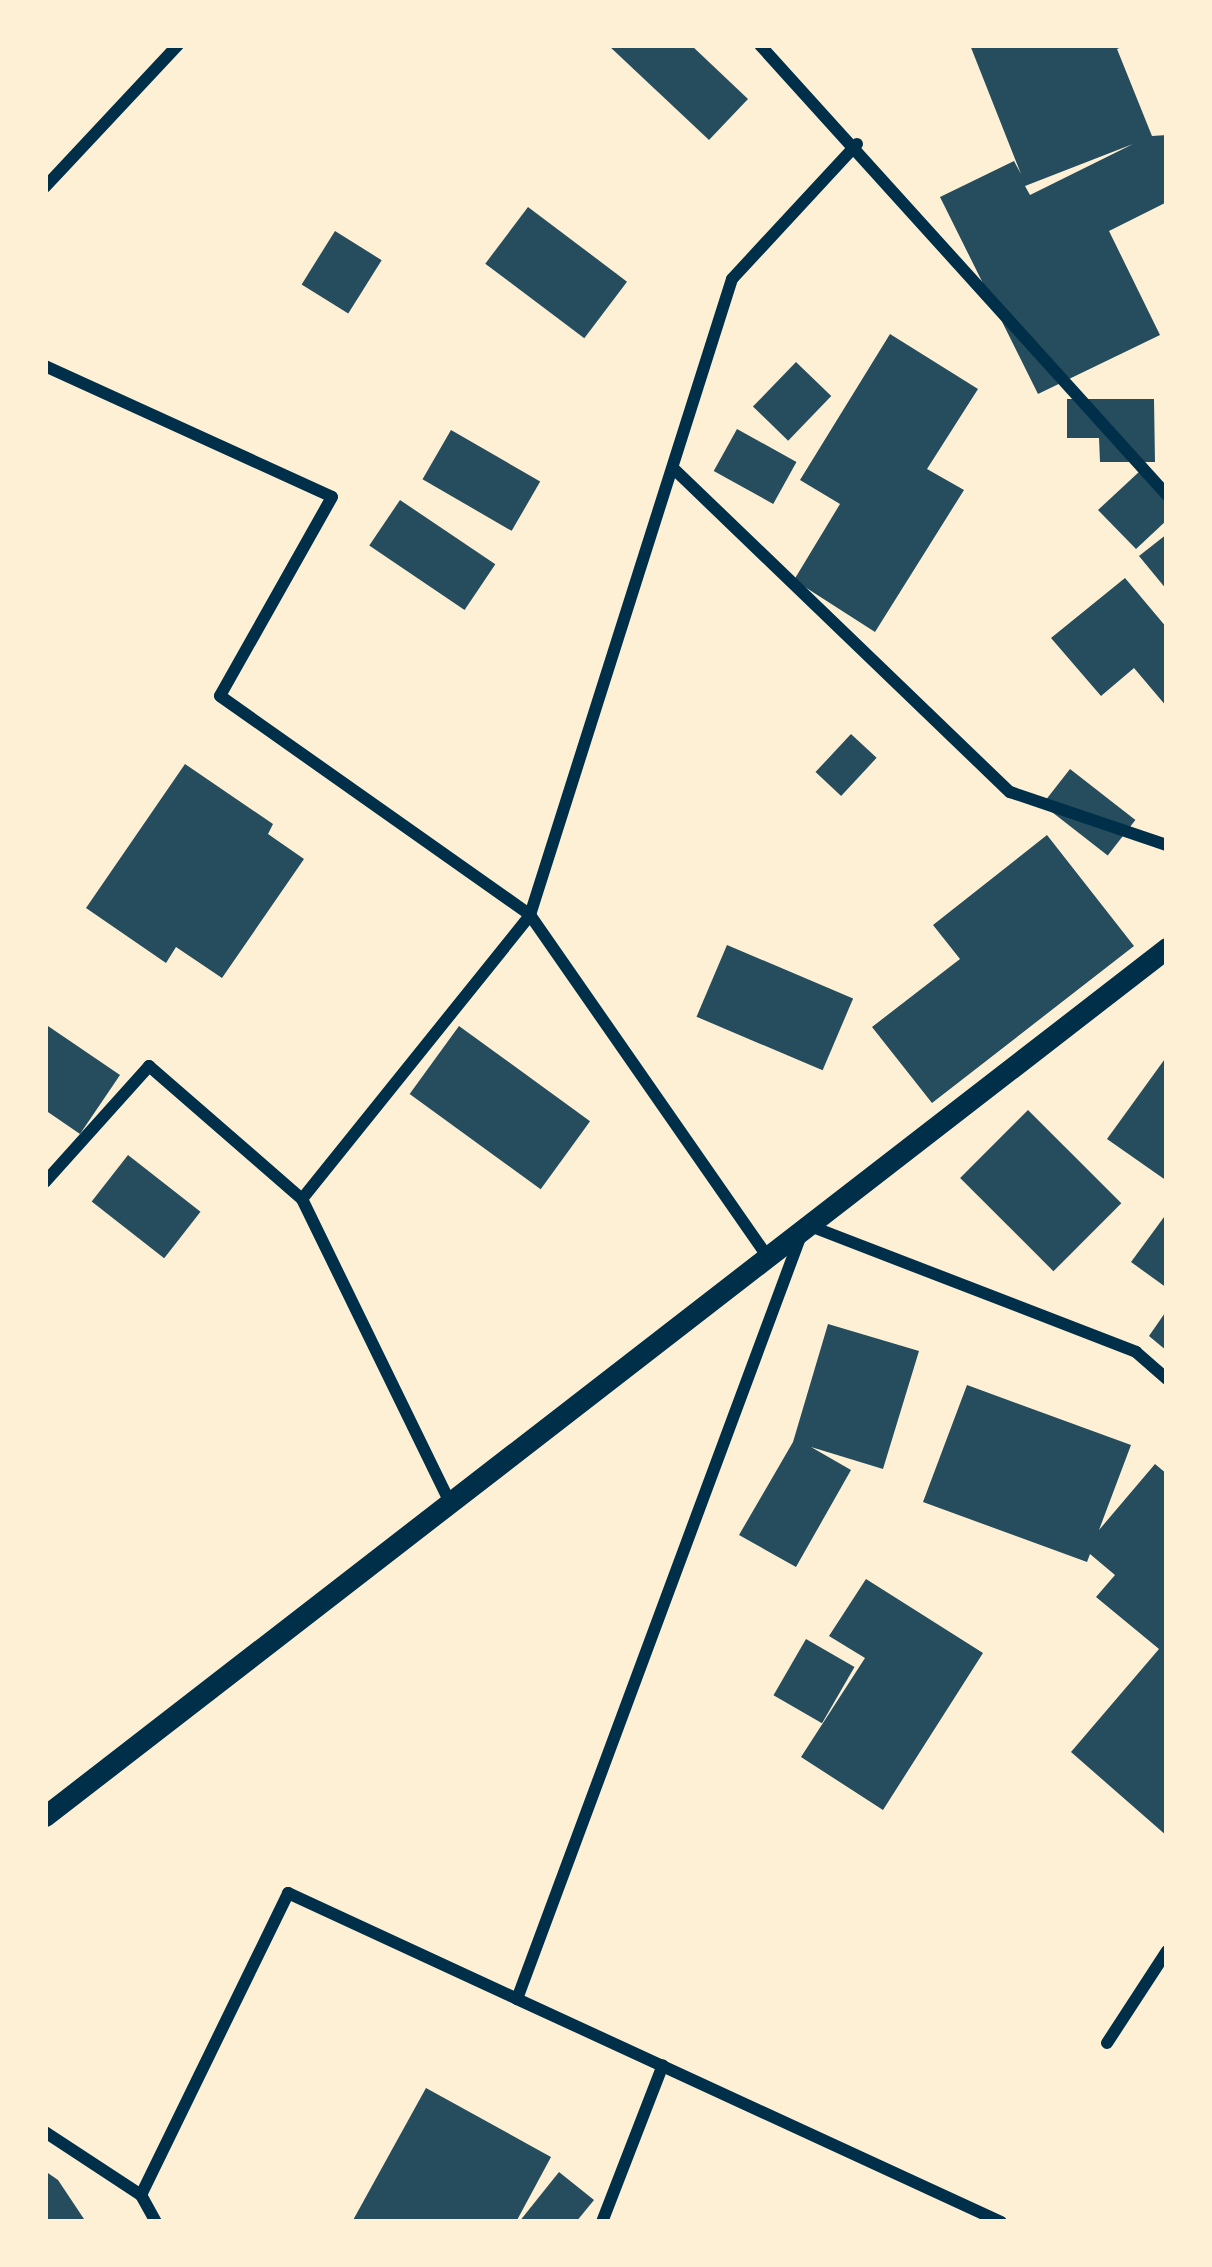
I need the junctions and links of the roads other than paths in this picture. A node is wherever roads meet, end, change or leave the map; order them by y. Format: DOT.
graph roads {
  1 [pos="178,45"];
  2 [pos="760,45"];
  3 [pos="856,144"];
  4 [pos="45,188"];
  5 [pos="45,366"];
  6 [pos="674,469"];
  7 [pos="1167,495"];
  8 [pos="1167,845"];
  9 [pos="530,915"];
  10 [pos="1167,948"];
  11 [pos="45,1182"];
  12 [pos="302,1199"];
  13 [pos="805,1224"];
  14 [pos="768,1258"];
  15 [pos="1167,1379"];
  16 [pos="450,1503"];
  17 [pos="45,1816"];
  18 [pos="1167,1951"];
  19 [pos="517,1999"];
  20 [pos="1107,2043"];
  21 [pos="663,2066"];
  22 [pos="45,2132"];
  23 [pos="141,2195"];
  24 [pos="156,2222"];
  25 [pos="602,2222"];
  26 [pos="1001,2222"];
  1 -- 4 [label="street"];
  2 -- 3 [label="street"];
  3 -- 6 [label="street"];
  3 -- 7 [label="street"];
  5 -- 9 [label="street"];
  6 -- 8 [label="street"];
  6 -- 9 [label="street"];
  9 -- 12 [label="street"];
  9 -- 14 [label="street"];
  10 -- 13 [label="street"];
  11 -- 12 [label="street"];
  12 -- 16 [label="street"];
  13 -- 14 [label="street"];
  13 -- 15 [label="street"];
  13 -- 19 [label="street"];
  14 -- 16 [label="street"];
  16 -- 17 [label="street"];
  18 -- 20 [label="street"];
  19 -- 21 [label="street"];
  19 -- 23 [label="street"];
  21 -- 25 [label="street"];
  21 -- 26 [label="street"];
  22 -- 23 [label="street"];
  23 -- 24 [label="street"];
}
